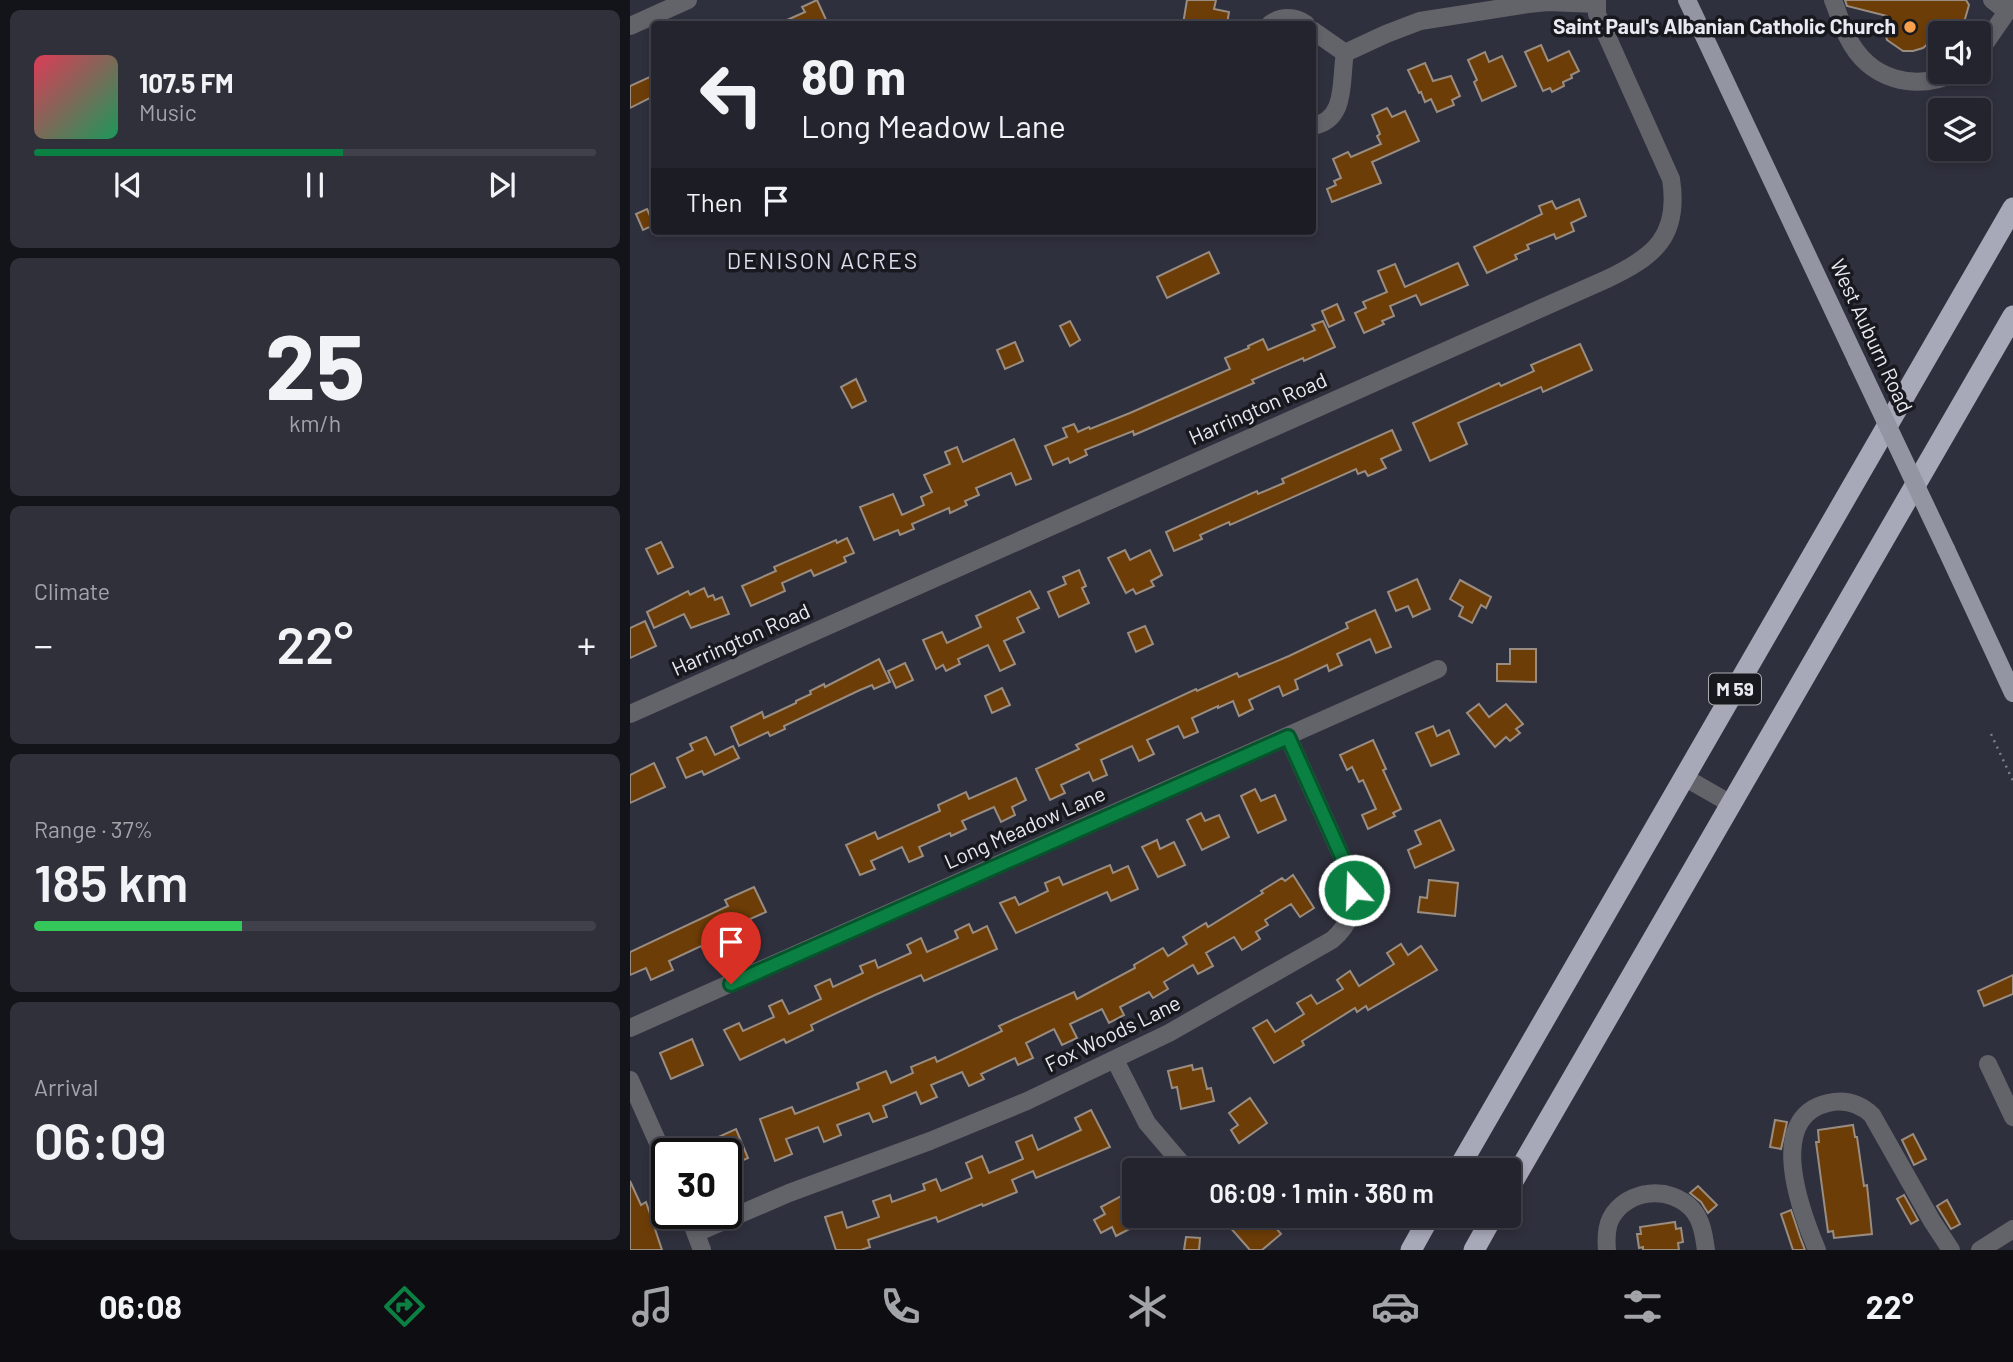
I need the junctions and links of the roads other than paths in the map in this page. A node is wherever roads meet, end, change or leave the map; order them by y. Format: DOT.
graph roads {
  1 [pos="688,0"];
  2 [pos="1687,0"];
  3 [pos="1833,0"];
  4 [pos="1993,0"];
  5 [pos="1597,2"];
  6 [pos="2012,5"];
  7 [pos="1278,21"];
  8 [pos="1302,21"];
  9 [pos="630,26"];
  10 [pos="1316,33"];
  11 [pos="1991,35"];
  12 [pos="1345,53"];
  13 [pos="1928,81"];
  14 [pos="1316,125"];
  15 [pos="2013,208"];
  16 [pos="2013,316"];
  17 [pos="1438,669"];
  18 [pos="2013,692"];
  19 [pos="630,715"];
  20 [pos="1288,737"];
  21 [pos="1684,777"];
  22 [pos="1731,804"];
  23 [pos="630,1028"];
  24 [pos="1115,1060"];
  25 [pos="1988,1064"];
  26 [pos="630,1080"];
  27 [pos="2013,1117"];
  28 [pos="656,1138"];
  29 [pos="1177,1158"];
  30 [pos="1464,1158"];
  31 [pos="1521,1167"];
  32 [pos="1423,1228"];
  33 [pos="1486,1228"];
  34 [pos="2013,1228"];
  35 [pos="694,1229"];
  36 [pos="696,1233"];
  37 [pos="702,1250"];
  38 [pos="1411,1250"];
  39 [pos="1474,1250"];
  40 [pos="1607,1250"];
  41 [pos="1706,1250"];
  42 [pos="1816,1250"];
  43 [pos="1951,1250"];
  44 [pos="1980,1250"];
  1 -- 9 [label="street"];
  2 -- 18 [label="main road, West Auburn Road, bridge"];
  3 -- 13 [label="street"];
  4 -- 6 [label="street"];
  5 -- 12 [label="street"];
  5 -- 19 [label="street, Harrington Road"];
  6 -- 11 [label="street"];
  7 -- 8 [label="street"];
  10 -- 12 [label="street"];
  12 -- 14 [label="street"];
  15 -- 21 [label="highway, M 59"];
  16 -- 22 [label="highway, M 59"];
  17 -- 20 [label="street, Long Meadow Lane"];
  20 -- 23 [label="street, Long Meadow Lane"];
  20 -- 24 [label="street, Fox Woods Lane"];
  21 -- 22 [label="street"];
  21 -- 30 [label="highway, M 59"];
  22 -- 31 [label="highway, M 59"];
  24 -- 29 [label="street"];
  24 -- 36 [label="street, Fox Woods Lane"];
  25 -- 27 [label="street"];
  26 -- 28 [label="street"];
  32 -- 38 [label="highway"];
  33 -- 39 [label="highway"];
  34 -- 44 [label="street"];
  35 -- 36 [label="street"];
  36 -- 37 [label="street"];
  40 -- 41 [label="street"];
  42 -- 43 [label="street"];
}
